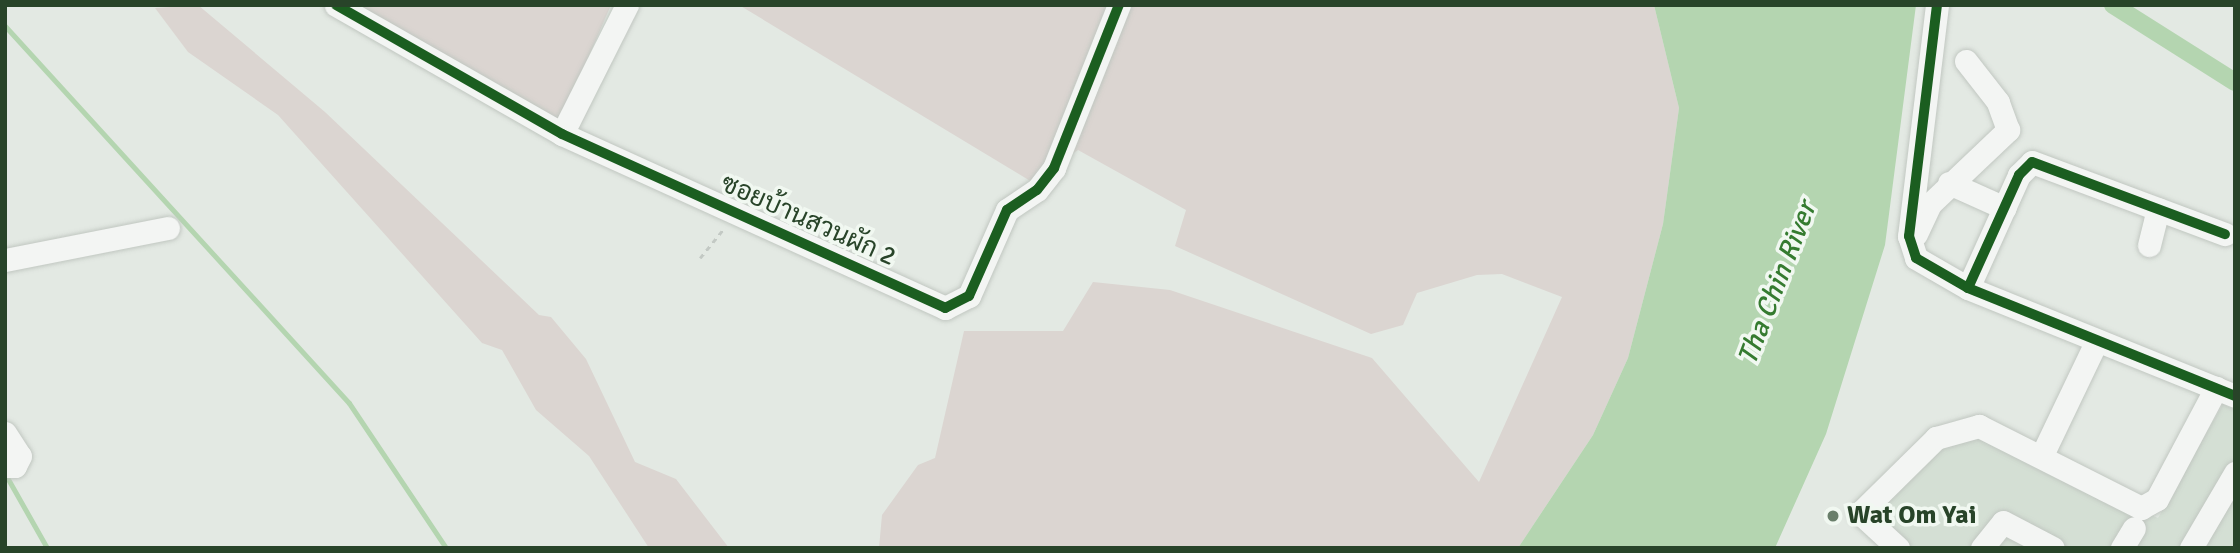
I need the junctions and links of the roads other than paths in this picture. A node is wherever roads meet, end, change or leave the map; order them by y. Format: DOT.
graph roads {
  1 [pos="336,5"];
  2 [pos="626,5"];
  3 [pos="1119,5"];
  4 [pos="1937,5"];
  5 [pos="1966,61"];
  6 [pos="562,134"];
  7 [pos="1949,183"];
  8 [pos="2005,208"];
  9 [pos="2158,209"];
  10 [pos="168,228"];
  11 [pos="2225,234"];
  12 [pos="2148,245"];
  13 [pos="1912,247"];
  14 [pos="5,260"];
  15 [pos="1968,288"];
  16 [pos="2097,340"];
  17 [pos="2226,392"];
  18 [pos="5,433"];
  19 [pos="2042,455"];
  20 [pos="5,466"];
  21 [pos="2235,473"];
  22 [pos="2134,528"];
  23 [pos="1898,548"];
  24 [pos="1982,548"];
  25 [pos="2053,548"];
  26 [pos="2122,548"];
  27 [pos="2191,548"];
  1 -- 6 [label="street, ซอยบ้านสวนผัก 2"];
  2 -- 6 [label="street"];
  3 -- 6 [label="street, ซอยบ้านสวนผัก 2"];
  4 -- 13 [label="street"];
  5 -- 7 [label="street"];
  7 -- 8 [label="street"];
  7 -- 13 [label="street"];
  8 -- 9 [label="street"];
  8 -- 15 [label="street"];
  9 -- 11 [label="street"];
  9 -- 12 [label="street"];
  10 -- 14 [label="street"];
  13 -- 15 [label="street"];
  15 -- 16 [label="street"];
  16 -- 17 [label="street"];
  16 -- 19 [label="street"];
  17 -- 19 [label="street"];
  18 -- 20 [label="street"];
  19 -- 23 [label="street"];
  21 -- 27 [label="street"];
  22 -- 26 [label="street"];
  24 -- 25 [label="street"];
}
